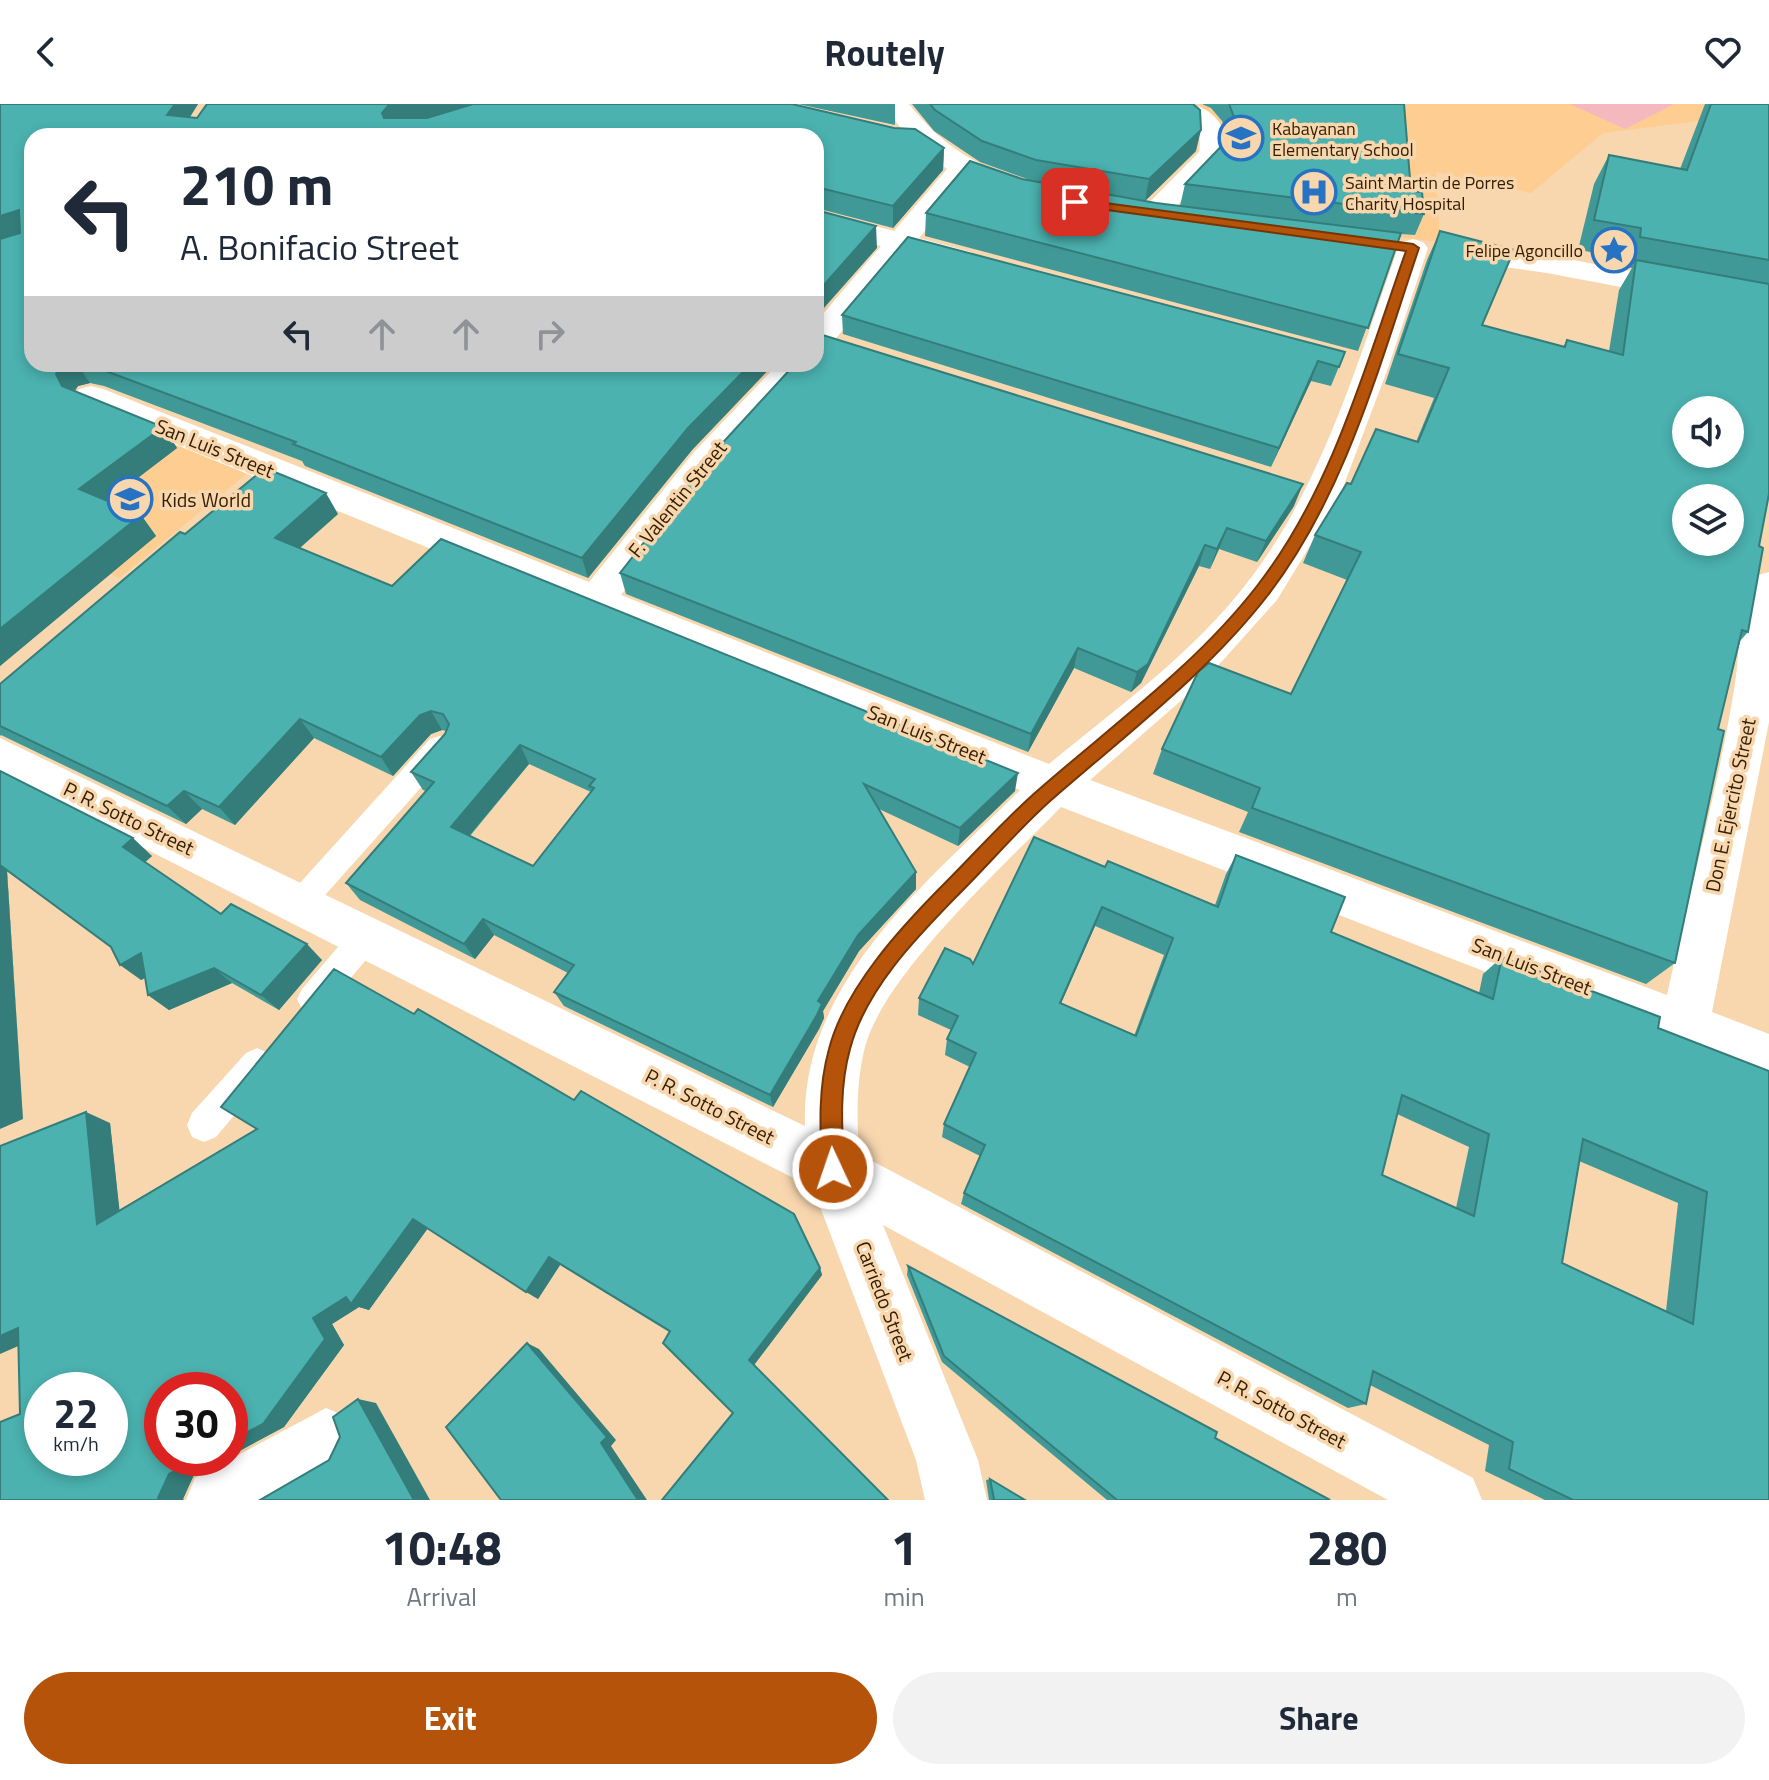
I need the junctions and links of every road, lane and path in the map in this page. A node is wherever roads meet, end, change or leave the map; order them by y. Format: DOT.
graph roads {
  1 [pos="895,104"];
  2 [pos="1182,104"];
  3 [pos="963,168"];
  4 [pos="1048,197"];
  5 [pos="1121,209"];
  6 [pos="1152,214"];
  7 [pos="1181,218"];
  8 [pos="824,221"];
  9 [pos="898,241"];
  10 [pos="990,266"];
  11 [pos="1769,306"];
  12 [pos="824,340"];
  13 [pos="794,372"];
  14 [pos="91,397"];
  15 [pos="1769,586"];
  16 [pos="595,601"];
  17 [pos="443,744"];
  18 [pos="0,755"];
  19 [pos="1054,785"];
  20 [pos="300,903"];
  21 [pos="367,936"];
  22 [pos="1685,1025"];
  23 [pos="1769,1058"];
  24 [pos="204,1125"];
  25 [pos="833,1169"];
  26 [pos="326,1438"];
  27 [pos="217,1500"];
  28 [pos="956,1500"];
  29 [pos="1451,1500"];
  1 -- 3 [label="street"];
  2 -- 6 [label="street"];
  3 -- 4 [label="street"];
  3 -- 9 [label="street, F. Valentin Street"];
  5 -- 6 [label="street"];
  6 -- 7 [label="street"];
  8 -- 9 [label="street"];
  9 -- 10 [label="street"];
  9 -- 12 [label="street, F. Valentin Street"];
  11 -- 19 [label="street, Carriedo Street"];
  13 -- 16 [label="street, F. Valentin Street"];
  14 -- 16 [label="street, San Luis Street"];
  15 -- 22 [label="street, Don E. Ejercito Street"];
  16 -- 19 [label="street, San Luis Street"];
  17 -- 20 [label="lane"];
  18 -- 20 [label="street, P. R. Sotto Street"];
  19 -- 22 [label="street, San Luis Street"];
  19 -- 25 [label="street, Carriedo Street"];
  20 -- 21 [label="street, P. R. Sotto Street"];
  21 -- 24 [label="lane"];
  21 -- 25 [label="street, P. R. Sotto Street"];
  22 -- 23 [label="street, San Luis Street"];
  25 -- 28 [label="street, Carriedo Street"];
  25 -- 29 [label="street, P. R. Sotto Street"];
  26 -- 27 [label="street"];
}
